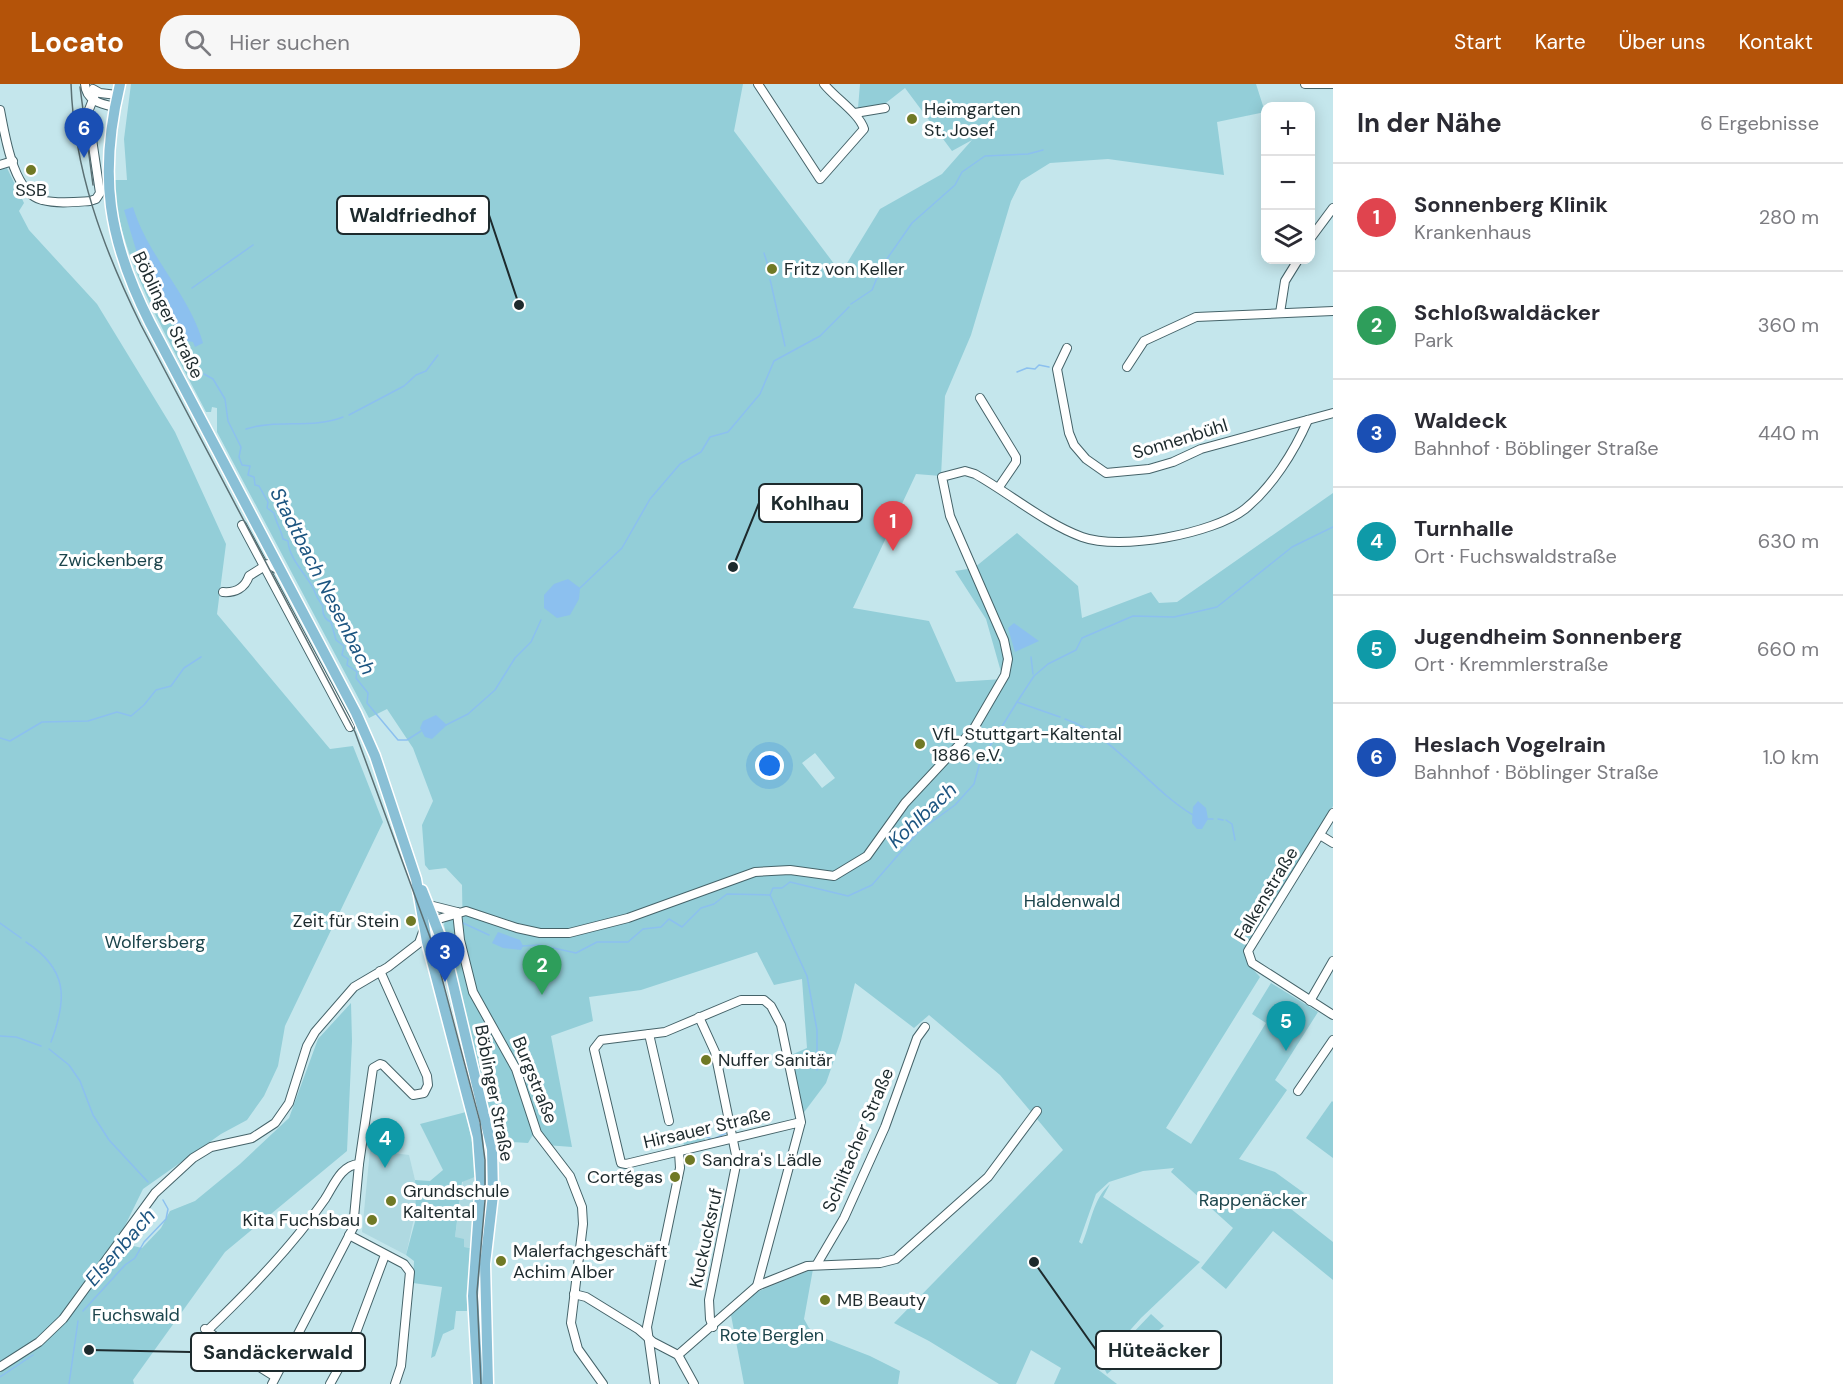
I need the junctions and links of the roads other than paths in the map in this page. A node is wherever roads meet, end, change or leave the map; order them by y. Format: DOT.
graph roads {
  1 [pos="85,84"];
  2 [pos="90,84"];
  3 [pos="120,84"];
  4 [pos="758,84"];
  5 [pos="824,84"];
  6 [pos="1305,84"];
  7 [pos="1333,84"];
  8 [pos="117,95"];
  9 [pos="94,96"];
  10 [pos="115,107"];
  11 [pos="885,108"];
  12 [pos="0,110"];
  13 [pos="855,113"];
  14 [pos="13,161"];
  15 [pos="0,165"];
  16 [pos="110,187"];
  17 [pos="1333,208"];
  18 [pos="1315,233"];
  19 [pos="1296,264"];
  20 [pos="1333,310"];
  21 [pos="1280,313"];
  22 [pos="1067,348"];
  23 [pos="1127,367"];
  24 [pos="980,398"];
  25 [pos="1333,412"];
  26 [pos="1308,420"];
  27 [pos="999,487"];
  28 [pos="242,525"];
  29 [pos="266,566"];
  30 [pos="279,570"];
  31 [pos="223,592"];
  32 [pos="341,694"];
  33 [pos="350,727"];
  34 [pos="375,756"];
  35 [pos="1333,813"];
  36 [pos="1320,835"];
  37 [pos="1333,843"];
  38 [pos="416,879"];
  39 [pos="419,897"];
  40 [pos="429,905"];
  41 [pos="458,912"];
  42 [pos="437,925"];
  43 [pos="423,937"];
  44 [pos="1333,961"];
  45 [pos="380,971"];
  46 [pos="1310,1001"];
  47 [pos="1333,1015"];
  48 [pos="699,1017"];
  49 [pos="926,1027"];
  50 [pos="649,1034"];
  51 [pos="1333,1040"];
  52 [pos="1298,1091"];
  53 [pos="1037,1111"];
  54 [pos="669,1121"];
  55 [pos="801,1122"];
  56 [pos="734,1138"];
  57 [pos="679,1152"];
  58 [pos="359,1164"];
  59 [pos="349,1235"];
  60 [pos="385,1255"];
  61 [pos="817,1264"];
  62 [pos="757,1286"];
  63 [pos="574,1294"];
  64 [pos="713,1327"];
  65 [pos="647,1336"];
  66 [pos="678,1354"];
  67 [pos="0,1367"];
  68 [pos="273,1380"];
  69 [pos="330,1384"];
  70 [pos="395,1384"];
  71 [pos="478,1384"];
  72 [pos="488,1384"];
  73 [pos="603,1384"];
  74 [pos="655,1384"];
  75 [pos="694,1384"];
  1 -- 9 [label="street"];
  2 -- 9 [label="street"];
  3 -- 8 [label="main road"];
  4 -- 13 [label="street"];
  5 -- 13 [label="street"];
  6 -- 7 [label="street"];
  8 -- 9 [label="street"];
  8 -- 10 [label="main road"];
  9 -- 10 [label="street"];
  9 -- 14 [label="street"];
  10 -- 16 [label="main road"];
  11 -- 13 [label="street"];
  12 -- 14 [label="street"];
  14 -- 15 [label="street"];
  16 -- 30 [label="main road, Böblinger Straße"];
  16 -- 34 [label="main road, Böblinger Straße"];
  17 -- 18 [label="street"];
  19 -- 21 [label="street"];
  20 -- 21 [label="street"];
  21 -- 23 [label="street"];
  22 -- 26 [label="street, Sonnenbühl"];
  24 -- 27 [label="street"];
  25 -- 26 [label="street, Sonnenbühl"];
  26 -- 27 [label="street"];
  27 -- 41 [label="street"];
  28 -- 29 [label="street, Böblinger Straße"];
  29 -- 30 [label="street"];
  29 -- 31 [label="street"];
  29 -- 32 [label="street, Böblinger Straße"];
  30 -- 32 [label="main road, Böblinger Straße"];
  32 -- 33 [label="street, Böblinger Straße"];
  32 -- 34 [label="main road, Böblinger Straße"];
  34 -- 38 [label="main road, Böblinger Straße"];
  35 -- 36 [label="street, Falkenstraße"];
  36 -- 37 [label="street"];
  36 -- 46 [label="street, Falkenstraße"];
  38 -- 39 [label="main road, Böblinger Straße"];
  38 -- 40 [label="main road, Böblinger Straße"];
  39 -- 42 [label="street, Böblinger Straße"];
  39 -- 43 [label="main road, Böblinger Straße"];
  40 -- 41 [label="street"];
  40 -- 42 [label="main road, Böblinger Straße"];
  41 -- 42 [label="street"];
  41 -- 63 [label="street, Burgstraße"];
  42 -- 43 [label="street"];
  42 -- 72 [label="main road, Böblinger Straße"];
  43 -- 45 [label="street"];
  43 -- 71 [label="main road, Böblinger Straße"];
  44 -- 46 [label="street"];
  45 -- 58 [label="street"];
  45 -- 67 [label="street"];
  46 -- 47 [label="street"];
  48 -- 50 [label="street"];
  48 -- 55 [label="street"];
  48 -- 56 [label="street, Kuckucksruf"];
  49 -- 61 [label="street, Schiltacher Straße"];
  50 -- 54 [label="street"];
  50 -- 57 [label="street, Hirsauer Straße"];
  51 -- 52 [label="street"];
  53 -- 61 [label="street"];
  55 -- 56 [label="street, Hirsauer Straße"];
  55 -- 62 [label="street"];
  56 -- 57 [label="street, Hirsauer Straße"];
  56 -- 64 [label="street, Kuckucksruf"];
  57 -- 65 [label="street"];
  58 -- 59 [label="street"];
  58 -- 68 [label="street"];
  59 -- 60 [label="street"];
  59 -- 68 [label="street"];
  60 -- 69 [label="street"];
  60 -- 70 [label="street"];
  61 -- 62 [label="street"];
  62 -- 64 [label="street"];
  63 -- 65 [label="street"];
  63 -- 73 [label="street, Burgstraße"];
  64 -- 66 [label="street"];
  65 -- 66 [label="street"];
  65 -- 74 [label="street"];
  66 -- 75 [label="street"];
}
